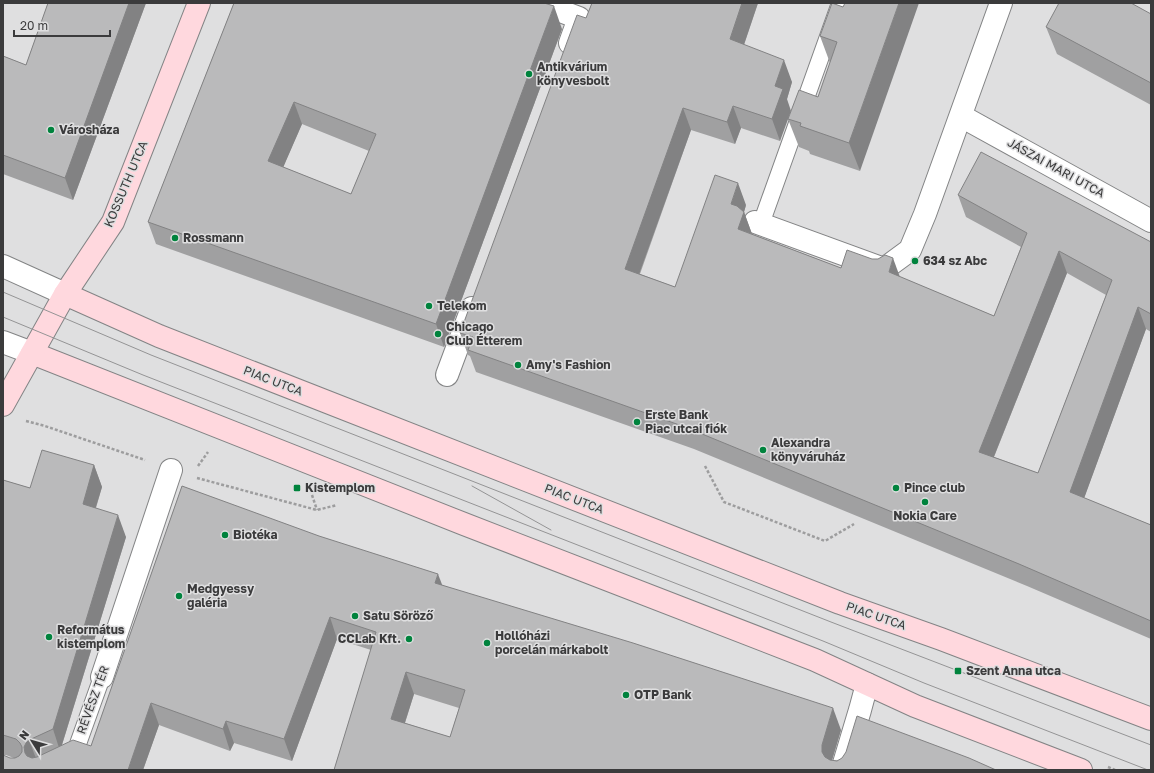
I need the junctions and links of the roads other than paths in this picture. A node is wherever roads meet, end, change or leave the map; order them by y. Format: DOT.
graph roads {
  1 [pos="199,3"];
  2 [pos="539,3"];
  3 [pos="840,3"];
  4 [pos="1001,3"];
  5 [pos="564,58"];
  6 [pos="961,116"];
  7 [pos="1151,221"];
  8 [pos="758,223"];
  9 [pos="3,266"];
  10 [pos="477,293"];
  11 [pos="65,294"];
  12 [pos="3,342"];
  13 [pos="32,353"];
  14 [pos="447,374"];
  15 [pos="3,405"];
  16 [pos="171,470"];
  17 [pos="102,677"];
  18 [pos="866,684"];
  19 [pos="1151,719"];
  20 [pos="40,770"];
  21 [pos="842,770"];
  22 [pos="1081,770"];
  1 -- 11 [label="street, KOSSUTH UTCA"];
  2 -- 5 [label="street"];
  3 -- 8 [label="lane"];
  4 -- 6 [label="street"];
  6 -- 7 [label="street, JÁSZAI MARI UTCA"];
  6 -- 8 [label="street"];
  9 -- 11 [label="street, PIAC UTCA"];
  10 -- 14 [label="street"];
  11 -- 13 [label="street, KOSSUTH UTCA"];
  11 -- 19 [label="street, PIAC UTCA"];
  12 -- 13 [label="street"];
  13 -- 15 [label="street, KOSSUTH UTCA"];
  13 -- 18 [label="street"];
  16 -- 17 [label="street, RÉVÉSZ TÉR"];
  17 -- 20 [label="lane, RÉVÉSZ TÉR"];
  18 -- 21 [label="street"];
  18 -- 22 [label="street"];
}
